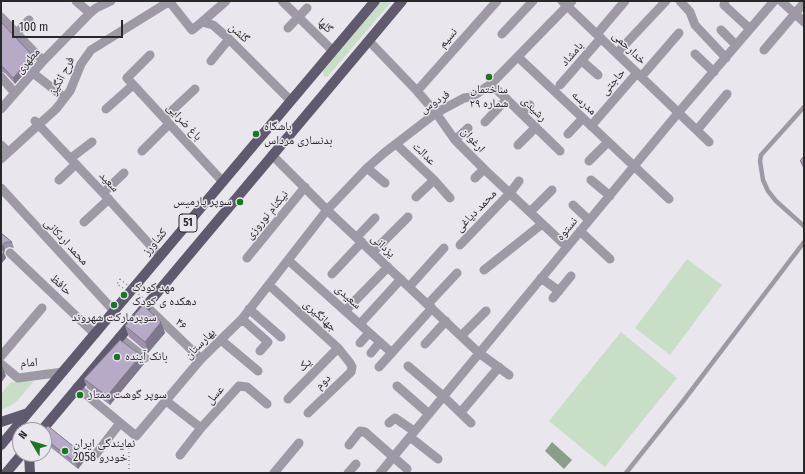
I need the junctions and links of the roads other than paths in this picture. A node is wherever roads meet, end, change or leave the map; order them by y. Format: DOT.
graph roads {
  1 [pos="76,1"];
  2 [pos="111,1"];
  3 [pos="160,1"];
  4 [pos="169,1"];
  5 [pos="226,1"];
  6 [pos="282,1"];
  7 [pos="375,1"];
  8 [pos="402,1"];
  9 [pos="496,1"];
  10 [pos="533,1"];
  11 [pos="626,1"];
  12 [pos="666,1"];
  13 [pos="680,1"];
  14 [pos="774,1"];
  15 [pos="781,1"];
  16 [pos="567,3"];
  17 [pos="724,3"];
  18 [pos="804,3"];
  19 [pos="307,8"];
  20 [pos="90,13"];
  21 [pos="795,14"];
  22 [pos="298,17"];
  23 [pos="1,18"];
  24 [pos="29,20"];
  25 [pos="202,22"];
  26 [pos="804,22"];
  27 [pos="288,28"];
  28 [pos="750,29"];
  29 [pos="721,30"];
  30 [pos="17,32"];
  31 [pos="679,33"];
  32 [pos="502,34"];
  33 [pos="599,36"];
  34 [pos="229,40"];
  35 [pos="369,41"];
  36 [pos="736,45"];
  37 [pos="764,50"];
  38 [pos="333,51"];
  39 [pos="617,53"];
  40 [pos="694,54"];
  41 [pos="150,55"];
  42 [pos="518,57"];
  43 [pos="726,58"];
  44 [pos="44,60"];
  45 [pos="211,61"];
  46 [pos="582,61"];
  47 [pos="714,72"];
  48 [pos="33,73"];
  49 [pos="598,75"];
  50 [pos="639,75"];
  51 [pos="1,77"];
  52 [pos="130,82"];
  53 [pos="491,84"];
  54 [pos="560,85"];
  55 [pos="194,89"];
  56 [pos="417,91"];
  57 [pos="15,93"];
  58 [pos="726,94"];
  59 [pos="61,95"];
  60 [pos="507,99"];
  61 [pos="291,101"];
  62 [pos="530,105"];
  63 [pos="804,107"];
  64 [pos="1,109"];
  65 [pos="106,109"];
  66 [pos="436,113"];
  67 [pos="678,113"];
  68 [pos="522,114"];
  69 [pos="583,118"];
  70 [pos="166,121"];
  71 [pos="485,122"];
  72 [pos="37,123"];
  73 [pos="591,126"];
  74 [pos="536,127"];
  75 [pos="468,128"];
  76 [pos="697,130"];
  77 [pos="568,134"];
  78 [pos="455,140"];
  79 [pos="92,142"];
  80 [pos="608,142"];
  81 [pos="710,142"];
  82 [pos="396,144"];
  83 [pos="518,145"];
  84 [pos="2,149"];
  85 [pos="142,151"];
  86 [pos="560,151"];
  87 [pos="272,155"];
  88 [pos="1,159"];
  89 [pos="73,161"];
  90 [pos="589,161"];
  91 [pos="634,166"];
  92 [pos="367,168"];
  93 [pos="484,169"];
  94 [pos="124,173"];
  95 [pos="475,178"];
  96 [pos="59,180"];
  97 [pos="434,180"];
  98 [pos="519,180"];
  99 [pos="591,180"];
  100 [pos="223,182"];
  101 [pos="385,183"];
  102 [pos="305,187"];
  103 [pos="1,188"];
  104 [pos="552,190"];
  105 [pos="510,193"];
  106 [pos="106,196"];
  107 [pos="610,196"];
  108 [pos="416,197"];
  109 [pos="450,198"];
  110 [pos="669,199"];
  111 [pos="573,205"];
  112 [pos="327,210"];
  113 [pos="530,212"];
  114 [pos="408,217"];
  115 [pos="375,218"];
  116 [pos="589,220"];
  117 [pos="84,222"];
  118 [pos="542,224"];
  119 [pos="804,226"];
  120 [pos="580,231"];
  121 [pos="359,240"];
  122 [pos="804,242"];
  123 [pos="460,245"];
  124 [pos="567,247"];
  125 [pos="444,248"];
  126 [pos="373,252"];
  127 [pos="10,253"];
  128 [pos="160,256"];
  129 [pos="247,258"];
  130 [pos="610,259"];
  131 [pos="288,260"];
  132 [pos="388,267"];
  133 [pos="484,270"];
  134 [pos="457,273"];
  135 [pos="332,274"];
  136 [pos="571,276"];
  137 [pos="542,278"];
  138 [pos="401,279"];
  139 [pos="269,284"];
  140 [pos="409,287"];
  141 [pos="149,306"];
  142 [pos="430,306"];
  143 [pos="42,308"];
  144 [pos="249,309"];
  145 [pos="345,311"];
  146 [pos="486,311"];
  147 [pos="114,312"];
  148 [pos="242,319"];
  149 [pos="446,321"];
  150 [pos="360,324"];
  151 [pos="369,333"];
  152 [pos="95,334"];
  153 [pos="461,336"];
  154 [pos="120,337"];
  155 [pos="281,337"];
  156 [pos="221,340"];
  157 [pos="380,342"];
  158 [pos="360,343"];
  159 [pos="425,344"];
  160 [pos="338,348"];
  161 [pos="260,351"];
  162 [pos="371,353"];
  163 [pos="392,353"];
  164 [pos="479,353"];
  165 [pos="1,356"];
  166 [pos="145,358"];
  167 [pos="200,359"];
  168 [pos="1,364"];
  169 [pos="408,366"];
  170 [pos="352,367"];
  171 [pos="379,367"];
  172 [pos="499,367"];
  173 [pos="258,371"];
  174 [pos="63,372"];
  175 [pos="509,375"];
  176 [pos="397,386"];
  177 [pos="77,387"];
  178 [pos="443,396"];
  179 [pos="288,398"];
  180 [pos="166,400"];
  181 [pos="267,404"];
  182 [pos="461,412"];
  183 [pos="28,413"];
  184 [pos="308,413"];
  185 [pos="428,414"];
  186 [pos="1,422"];
  187 [pos="49,422"];
  188 [pos="120,423"];
  189 [pos="389,423"];
  190 [pos="471,423"];
  191 [pos="202,428"];
  192 [pos="412,434"];
  193 [pos="299,443"];
  194 [pos="1,445"];
  195 [pos="349,446"];
  196 [pos="96,454"];
  197 [pos="180,455"];
  198 [pos="393,457"];
  199 [pos="438,459"];
  200 [pos="15,462"];
  201 [pos="29,462"];
  202 [pos="356,464"];
  203 [pos="407,469"];
  204 [pos="6,473"];
  205 [pos="30,473"];
  206 [pos="274,473"];
  207 [pos="348,473"];
  208 [pos="380,473"];
  209 [pos="626,473"];
  1 -- 20 [label="street"];
  2 -- 20 [label="street, مطهری"];
  3 -- 59 [label="street"];
  4 -- 25 [label="street"];
  4 -- 72 [label="street, فرح انگیز"];
  5 -- 25 [label="street"];
  6 -- 22 [label="street, گلها"];
  7 -- 38 [label="main road, کشاورز / 51"];
  8 -- 35 [label="main road, 51"];
  9 -- 56 [label="street, نسیم"];
  10 -- 32 [label="street"];
  11 -- 33 [label="street, بامشاد"];
  12 -- 39 [label="street"];
  13 -- 43 [label="street"];
  14 -- 28 [label="street, نستوه"];
  15 -- 21 [label="street"];
  16 -- 33 [label="street, خدارحمی"];
  16 -- 42 [label="street, فردوس"];
  17 -- 28 [label="street"];
  18 -- 21 [label="street"];
  19 -- 22 [label="street"];
  20 -- 44 [label="street, مطهری"];
  21 -- 26 [label="street"];
  21 -- 37 [label="street"];
  22 -- 27 [label="street"];
  22 -- 38 [label="street, گلها"];
  23 -- 30 [label="street"];
  24 -- 30 [label="street"];
  25 -- 34 [label="street, گلشن"];
  28 -- 36 [label="street, نستوه"];
  29 -- 36 [label="street"];
  30 -- 44 [label="street"];
  31 -- 50 [label="street, حاجتی"];
  33 -- 39 [label="street, خدارحمی"];
  33 -- 46 [label="street, بامشاد"];
  34 -- 45 [label="street"];
  34 -- 61 [label="street, گلشن"];
  35 -- 56 [label="street, ارغوان"];
  35 -- 87 [label="main road, 51"];
  36 -- 43 [label="street, نستوه"];
  38 -- 61 [label="main road, کشاورز / 51"];
  39 -- 50 [label="street, خدارحمی"];
  40 -- 47 [label="street"];
  41 -- 52 [label="street"];
  42 -- 53 [label="street, فردوس"];
  42 -- 69 [label="street, مدرسه"];
  43 -- 47 [label="street, نستوه"];
  44 -- 48 [label="street, مطهری"];
  46 -- 49 [label="street"];
  46 -- 54 [label="street, بامشاد"];
  47 -- 67 [label="street, نستوه"];
  48 -- 57 [label="street, مطهری"];
  48 -- 59 [label="street"];
  50 -- 67 [label="street, خدارحمی"];
  50 -- 73 [label="street, حاجتی"];
  51 -- 57 [label="street"];
  52 -- 65 [label="street"];
  52 -- 70 [label="street, باغ ضرایی"];
  53 -- 60 [label="street, رشیدی"];
  53 -- 66 [label="street, فردوس"];
  55 -- 70 [label="street"];
  56 -- 66 [label="street, ارغوان"];
  57 -- 64 [label="street, مطهری"];
  58 -- 76 [label="street"];
  59 -- 72 [label="street"];
  60 -- 68 [label="street, رشیدی"];
  60 -- 71 [label="street"];
  61 -- 100 [label="main road, کشاورز / 51"];
  62 -- 68 [label="street"];
  63 -- 119 [label="lane"];
  66 -- 78 [label="street, ارغوان"];
  66 -- 82 [label="street, فردوس"];
  67 -- 76 [label="street, خدارحمی"];
  67 -- 91 [label="street, نستوه"];
  68 -- 74 [label="street, رشیدی"];
  69 -- 73 [label="street, مدرسه"];
  69 -- 77 [label="street"];
  70 -- 85 [label="street"];
  70 -- 100 [label="street, باغ ضرایی"];
  72 -- 84 [label="street"];
  72 -- 88 [label="street, فرح انگیز"];
  72 -- 89 [label="street, سعید"];
  73 -- 80 [label="street, مدرسه"];
  74 -- 83 [label="street"];
  74 -- 86 [label="street, رشیدی"];
  75 -- 78 [label="street"];
  76 -- 81 [label="street, خدارحمی"];
  78 -- 93 [label="street, ارغوان"];
  79 -- 89 [label="street"];
  80 -- 90 [label="street"];
  80 -- 91 [label="street, مدرسه"];
  82 -- 92 [label="street, فردوس"];
  82 -- 97 [label="street, عدالت"];
  87 -- 102 [label="street, یزدانی"];
  87 -- 141 [label="main road, 51"];
  89 -- 96 [label="street"];
  89 -- 106 [label="street, سعید"];
  91 -- 107 [label="street, نستوه"];
  91 -- 110 [label="street, مدرسه"];
  92 -- 101 [label="street"];
  92 -- 112 [label="street, فردوس"];
  93 -- 95 [label="street"];
  93 -- 105 [label="street, ارغوان"];
  94 -- 106 [label="street"];
  97 -- 108 [label="street, عدالت"];
  97 -- 109 [label="street"];
  98 -- 105 [label="street, محمد دیاغی"];
  99 -- 107 [label="street"];
  100 -- 128 [label="main road, کشاورز / 51"];
  102 -- 112 [label="street, یزدانی"];
  102 -- 129 [label="street, نیکنام نوروزی"];
  103 -- 147 [label="street, محمد اردکانی"];
  104 -- 113 [label="street"];
  105 -- 113 [label="street, ارغوان"];
  105 -- 123 [label="street, محمد دیاغی"];
  106 -- 117 [label="street"];
  106 -- 128 [label="street, سعید"];
  107 -- 116 [label="street, نستوه"];
  111 -- 116 [label="street"];
  112 -- 121 [label="street, یزدانی"];
  112 -- 131 [label="street, بهارستان"];
  113 -- 118 [label="street, ارغوان"];
  114 -- 126 [label="street"];
  115 -- 121 [label="street"];
  116 -- 120 [label="street, نستوه"];
  118 -- 124 [label="street, ارغوان"];
  118 -- 133 [label="street"];
  120 -- 124 [label="street, نستوه"];
  120 -- 130 [label="street"];
  121 -- 126 [label="street, یزدانی"];
  121 -- 135 [label="street"];
  122 -- 209 [label="lane"];
  124 -- 137 [label="street, نستوه"];
  125 -- 140 [label="street"];
  126 -- 132 [label="street, یزدانی"];
  127 -- 152 [label="street, حافظ"];
  128 -- 147 [label="main road, کشاورز / 51"];
  131 -- 139 [label="street, بهارستان"];
  131 -- 145 [label="street, سعیدی"];
  132 -- 138 [label="street, یزدانی"];
  132 -- 145 [label="street"];
  134 -- 142 [label="street"];
  136 -- 137 [label="street"];
  137 -- 164 [label="street, نستوه"];
  138 -- 140 [label="street, یزدانی"];
  138 -- 150 [label="street"];
  139 -- 144 [label="street, بهارستان"];
  139 -- 160 [label="street, جهانگیری"];
  140 -- 142 [label="street, یزدانی"];
  141 -- 154 [label="main road, 51"];
  141 -- 167 [label="street, ۴۶"];
  142 -- 149 [label="street, یزدانی"];
  142 -- 163 [label="street"];
  143 -- 165 [label="street"];
  144 -- 148 [label="street, بهارستان"];
  144 -- 155 [label="street"];
  145 -- 150 [label="street, سعیدی"];
  146 -- 153 [label="street"];
  147 -- 152 [label="main road, کشاورز / 51"];
  148 -- 156 [label="street, بهارستان"];
  148 -- 161 [label="street"];
  149 -- 153 [label="street, یزدانی"];
  149 -- 159 [label="street"];
  150 -- 151 [label="street, سعیدی"];
  151 -- 157 [label="street, سعیدی"];
  151 -- 158 [label="street"];
  152 -- 174 [label="main road, کشاورز / 51"];
  153 -- 164 [label="street, یزدانی"];
  154 -- 166 [label="street"];
  154 -- 177 [label="main road, 51"];
  156 -- 167 [label="street, بهارستان"];
  156 -- 173 [label="street"];
  157 -- 162 [label="street"];
  157 -- 163 [label="street, سعیدی"];
  160 -- 170 [label="street, جهانگیری"];
  160 -- 179 [label="street, یک"];
  163 -- 171 [label="street"];
  164 -- 172 [label="street, یزدانی"];
  164 -- 178 [label="street, نستوه"];
  167 -- 180 [label="street, بهارستان"];
  168 -- 174 [label="street, امام"];
  169 -- 178 [label="street"];
  170 -- 184 [label="street, دوم"];
  172 -- 175 [label="street, یزدانی"];
  172 -- 182 [label="street"];
  174 -- 183 [label="main road, کشاورز / 51"];
  176 -- 185 [label="street"];
  177 -- 187 [label="main road, 51"];
  177 -- 188 [label="street, بهارستان"];
  178 -- 182 [label="street"];
  178 -- 185 [label="street, نستوه"];
  180 -- 188 [label="street, بهارستان"];
  180 -- 191 [label="street"];
  181 -- 191 [label="street, عسل"];
  182 -- 190 [label="street"];
  183 -- 186 [label="main road"];
  183 -- 194 [label="main road, کشاورز / 51"];
  185 -- 192 [label="street, نستوه"];
  188 -- 196 [label="street"];
  189 -- 192 [label="street"];
  191 -- 197 [label="street"];
  192 -- 198 [label="street, نستوه"];
  192 -- 199 [label="street"];
  193 -- 206 [label="street"];
  195 -- 198 [label="street"];
  198 -- 203 [label="street"];
  198 -- 208 [label="street, نستوه"];
  200 -- 204 [label="main road"];
  201 -- 205 [label="main road"];
  202 -- 207 [label="street"];
}
